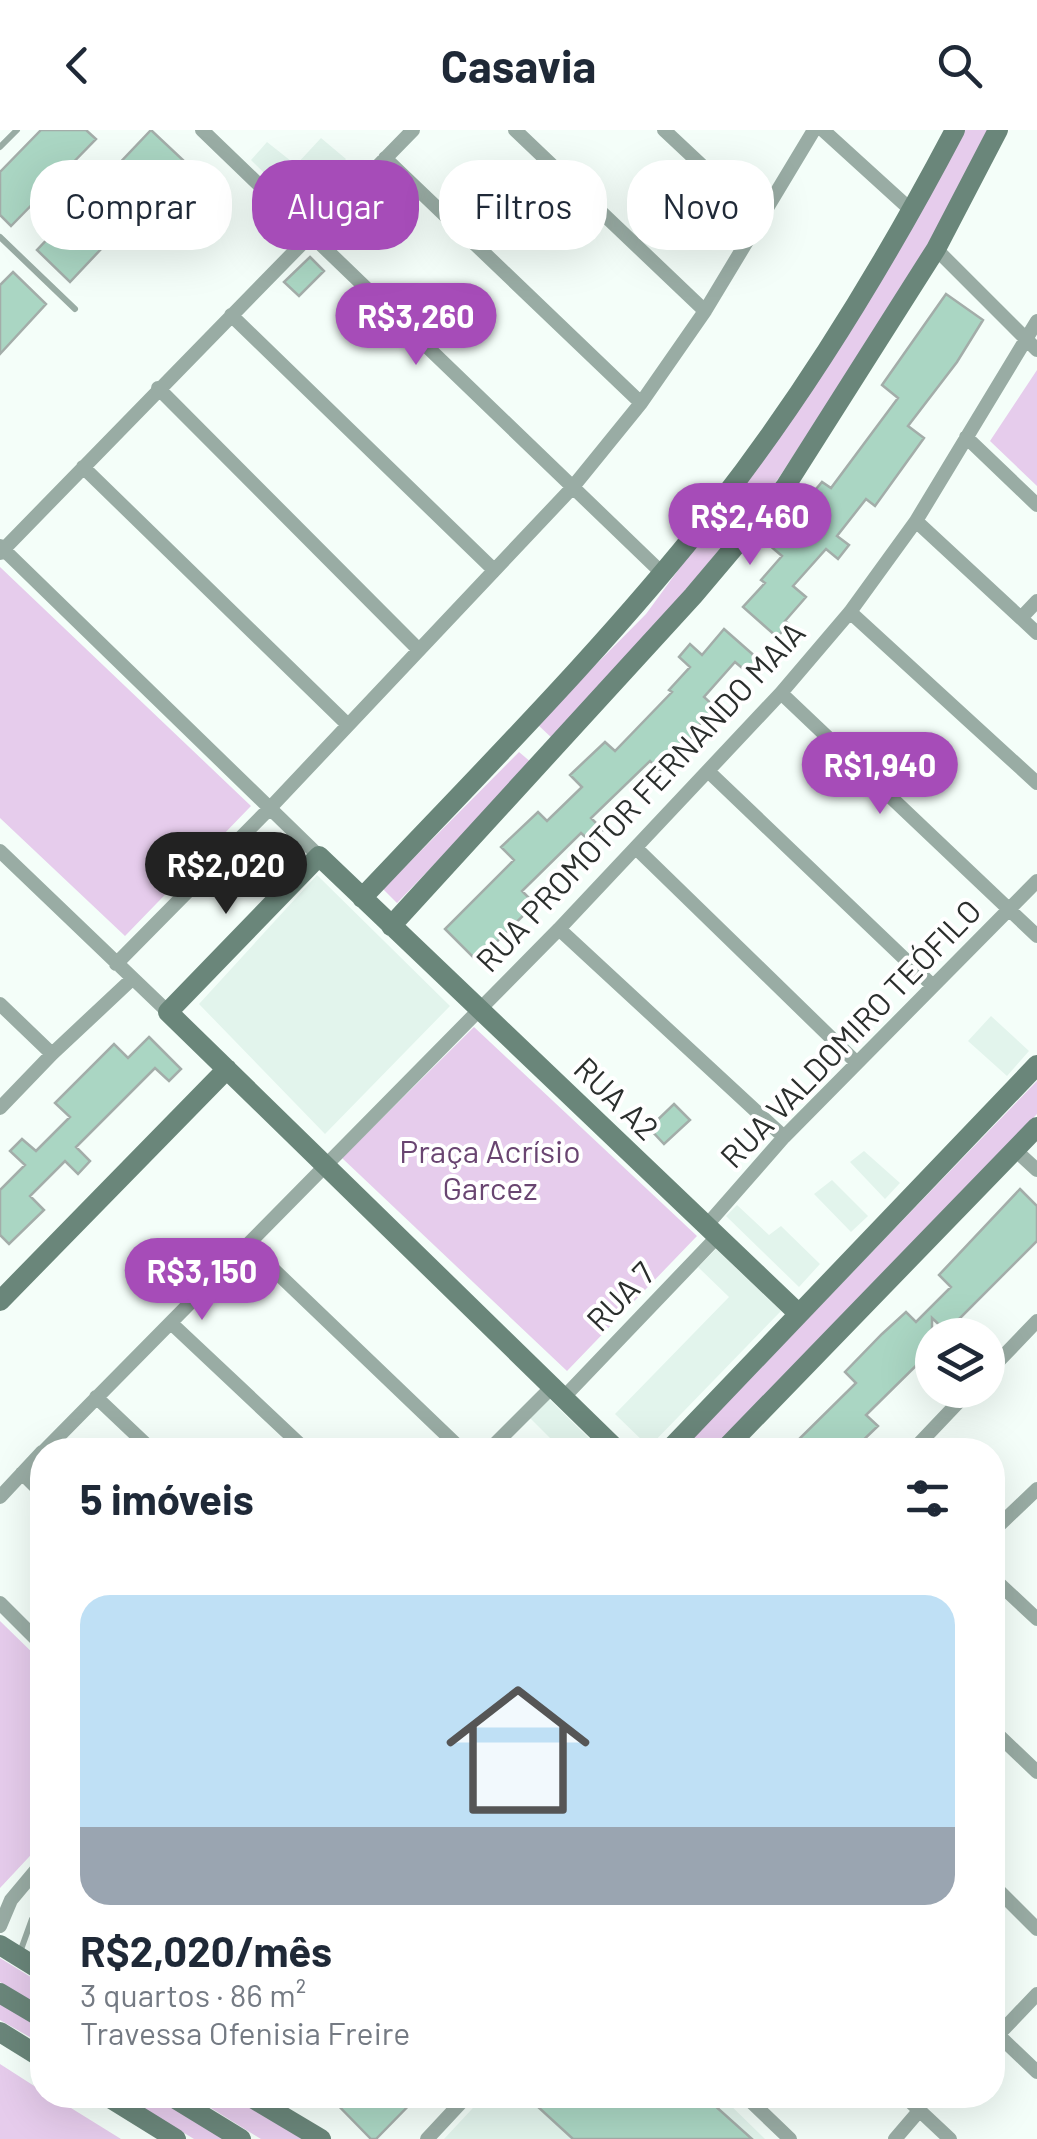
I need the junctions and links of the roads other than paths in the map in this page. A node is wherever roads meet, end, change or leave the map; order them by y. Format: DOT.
graph roads {
  1 [pos="17,130"];
  2 [pos="202,130"];
  3 [pos="413,130"];
  4 [pos="515,130"];
  5 [pos="664,130"];
  6 [pos="814,130"];
  7 [pos="823,130"];
  8 [pos="955,130"];
  9 [pos="998,130"];
  10 [pos="0,146"];
  11 [pos="386,158"];
  12 [pos="696,160"];
  13 [pos="252,179"];
  14 [pos="774,196"];
  15 [pos="912,212"];
  16 [pos="0,237"];
  17 [pos="294,250"];
  18 [pos="325,250"];
  19 [pos="741,250"];
  20 [pos="936,250"];
  21 [pos="75,309"];
  22 [pos="704,311"];
  23 [pos="231,315"];
  24 [pos="1037,320"];
  25 [pos="1031,344"];
  26 [pos="158,388"];
  27 [pos="641,403"];
  28 [pos="966,437"];
  29 [pos="83,467"];
  30 [pos="572,488"];
  31 [pos="1037,505"];
  32 [pos="916,521"];
  33 [pos="1,549"];
  34 [pos="494,570"];
  35 [pos="662,573"];
  36 [pos="1037,601"];
  37 [pos="850,612"];
  38 [pos="1021,618"];
  39 [pos="1037,633"];
  40 [pos="419,650"];
  41 [pos="781,693"];
  42 [pos="348,725"];
  43 [pos="519,732"];
  44 [pos="546,758"];
  45 [pos="709,772"];
  46 [pos="1037,783"];
  47 [pos="270,808"];
  48 [pos="637,849"];
  49 [pos="0,850"];
  50 [pos="319,856"];
  51 [pos="1037,881"];
  52 [pos="362,898"];
  53 [pos="1010,910"];
  54 [pos="392,926"];
  55 [pos="559,930"];
  56 [pos="1037,936"];
  57 [pos="116,964"];
  58 [pos="132,980"];
  59 [pos="933,986"];
  60 [pos="0,1004"];
  61 [pos="480,1009"];
  62 [pos="168,1012"];
  63 [pos="52,1054"];
  64 [pos="856,1062"];
  65 [pos="1037,1066"];
  66 [pos="227,1069"];
  67 [pos="0,1108"];
  68 [pos="1037,1127"];
  69 [pos="784,1137"];
  70 [pos="1015,1150"];
  71 [pos="326,1164"];
  72 [pos="1037,1170"];
  73 [pos="711,1231"];
  74 [pos="248,1245"];
  75 [pos="0,1302"];
  76 [pos="799,1314"];
  77 [pos="1037,1321"];
  78 [pos="171,1323"];
  79 [pos="1005,1354"];
  80 [pos="559,1391"];
  81 [pos="96,1397"];
  82 [pos="953,1408"];
  83 [pos="57,1438"];
  84 [pos="139,1438"];
  85 [pos="293,1438"];
  86 [pos="449,1438"];
  87 [pos="503,1438"];
  88 [pos="605,1438"];
  89 [pos="680,1438"];
  90 [pos="736,1438"];
  91 [pos="924,1438"];
  92 [pos="30,1465"];
  93 [pos="22,1473"];
  94 [pos="30,1481"];
  95 [pos="1037,1489"];
  96 [pos="0,1497"];
  97 [pos="1005,1520"];
  98 [pos="1005,1589"];
  99 [pos="0,1603"];
  100 [pos="1037,1619"];
  101 [pos="30,1633"];
  102 [pos="1005,1741"];
  103 [pos="1037,1772"];
  104 [pos="30,1877"];
  105 [pos="1005,1897"];
  106 [pos="30,1922"];
  107 [pos="0,1926"];
  108 [pos="1037,1929"];
  109 [pos="9,1950"];
  110 [pos="0,1992"];
  111 [pos="1037,1994"];
  112 [pos="30,2011"];
  113 [pos="1005,2024"];
  114 [pos="0,2032"];
  115 [pos="1005,2041"];
  116 [pos="30,2051"];
  117 [pos="1037,2072"];
  118 [pos="126,2108"];
  119 [pos="190,2108"];
  120 [pos="269,2108"];
  121 [pos="456,2108"];
  122 [pos="758,2108"];
  123 [pos="916,2108"];
  124 [pos="919,2111"];
  125 [pos="176,2139"];
  126 [pos="241,2139"];
  127 [pos="321,2139"];
  128 [pos="427,2139"];
  129 [pos="790,2139"];
  130 [pos="895,2139"];
  131 [pos="950,2139"];
  1 -- 10 [label="lane"];
  2 -- 13 [label="street"];
  3 -- 11 [label="street"];
  4 -- 22 [label="street"];
  5 -- 12 [label="street"];
  6 -- 14 [label="street"];
  7 -- 15 [label="street"];
  8 -- 15 [label="street"];
  9 -- 20 [label="street"];
  11 -- 27 [label="street"];
  15 -- 35 [label="street"];
  16 -- 21 [label="lane"];
  17 -- 23 [label="street"];
  18 -- 30 [label="street"];
  19 -- 22 [label="street"];
  20 -- 25 [label="street"];
  20 -- 44 [label="street"];
  22 -- 27 [label="street"];
  23 -- 26 [label="street"];
  23 -- 34 [label="street"];
  24 -- 25 [label="street, RUA PROMOTOR FERNANDO MAIA"];
  25 -- 28 [label="street, RUA PROMOTOR FERNANDO MAIA"];
  26 -- 29 [label="street"];
  26 -- 40 [label="street"];
  27 -- 30 [label="street"];
  28 -- 31 [label="street"];
  28 -- 32 [label="street, RUA PROMOTOR FERNANDO MAIA"];
  29 -- 33 [label="street"];
  29 -- 42 [label="street"];
  30 -- 34 [label="street"];
  30 -- 35 [label="street"];
  32 -- 37 [label="street, RUA PROMOTOR FERNANDO MAIA"];
  32 -- 38 [label="street"];
  33 -- 47 [label="street"];
  34 -- 40 [label="street"];
  35 -- 43 [label="street"];
  36 -- 38 [label="street"];
  37 -- 41 [label="street, RUA PROMOTOR FERNANDO MAIA"];
  37 -- 46 [label="street"];
  38 -- 39 [label="street"];
  40 -- 42 [label="street"];
  41 -- 45 [label="street, RUA PROMOTOR FERNANDO MAIA"];
  41 -- 53 [label="street"];
  42 -- 47 [label="street"];
  43 -- 44 [label="street"];
  43 -- 52 [label="street"];
  44 -- 54 [label="street"];
  45 -- 48 [label="street, RUA PROMOTOR FERNANDO MAIA"];
  45 -- 59 [label="street"];
  47 -- 50 [label="street"];
  47 -- 57 [label="street"];
  48 -- 55 [label="street, RUA PROMOTOR FERNANDO MAIA"];
  48 -- 64 [label="street"];
  49 -- 57 [label="street"];
  50 -- 52 [label="street, RUA A2"];
  50 -- 62 [label="street"];
  51 -- 53 [label="street, RUA VALDOMIRO TEÓFILO"];
  52 -- 54 [label="street, RUA A2"];
  53 -- 56 [label="street"];
  53 -- 59 [label="street, RUA VALDOMIRO TEÓFILO"];
  54 -- 61 [label="street, RUA A2"];
  55 -- 61 [label="street, RUA PROMOTOR FERNANDO MAIA"];
  55 -- 69 [label="street"];
  57 -- 58 [label="street"];
  58 -- 62 [label="street"];
  58 -- 63 [label="street"];
  59 -- 64 [label="street, RUA VALDOMIRO TEÓFILO"];
  60 -- 63 [label="street"];
  61 -- 71 [label="street, RUA PROMOTOR FERNANDO MAIA"];
  61 -- 73 [label="street, RUA A2"];
  62 -- 66 [label="street"];
  63 -- 67 [label="street"];
  64 -- 69 [label="street, RUA VALDOMIRO TEÓFILO"];
  65 -- 76 [label="street"];
  66 -- 71 [label="street"];
  66 -- 75 [label="street"];
  68 -- 70 [label="street"];
  69 -- 73 [label="street, RUA VALDOMIRO TEÓFILO"];
  70 -- 72 [label="street"];
  70 -- 90 [label="street"];
  71 -- 74 [label="street, RUA PROMOTOR FERNANDO MAIA"];
  71 -- 80 [label="street"];
  73 -- 76 [label="street, RUA A2"];
  73 -- 80 [label="street, RUA 7"];
  74 -- 78 [label="street, RUA PROMOTOR FERNANDO MAIA"];
  74 -- 86 [label="street"];
  76 -- 89 [label="street"];
  77 -- 79 [label="street"];
  78 -- 81 [label="street, RUA PROMOTOR FERNANDO MAIA"];
  78 -- 85 [label="street"];
  80 -- 87 [label="street, RUA 7"];
  80 -- 88 [label="street"];
  81 -- 83 [label="street, RUA PROMOTOR FERNANDO MAIA"];
  81 -- 84 [label="street"];
  82 -- 91 [label="street"];
  92 -- 93 [label="street, RUA PROMOTOR FERNANDO MAIA"];
  93 -- 94 [label="street"];
  93 -- 96 [label="street, RUA PROMOTOR FERNANDO MAIA"];
  95 -- 97 [label="street"];
  98 -- 100 [label="street"];
  99 -- 101 [label="street"];
  102 -- 103 [label="street"];
  104 -- 107 [label="street"];
  105 -- 108 [label="street"];
  106 -- 109 [label="lane"];
  110 -- 112 [label="street"];
  111 -- 113 [label="street"];
  114 -- 116 [label="street"];
  115 -- 117 [label="street"];
  118 -- 125 [label="street"];
  119 -- 126 [label="street"];
  120 -- 127 [label="street"];
  121 -- 128 [label="street"];
  122 -- 129 [label="street"];
  123 -- 124 [label="street"];
  124 -- 130 [label="street"];
  124 -- 131 [label="street"];
}
